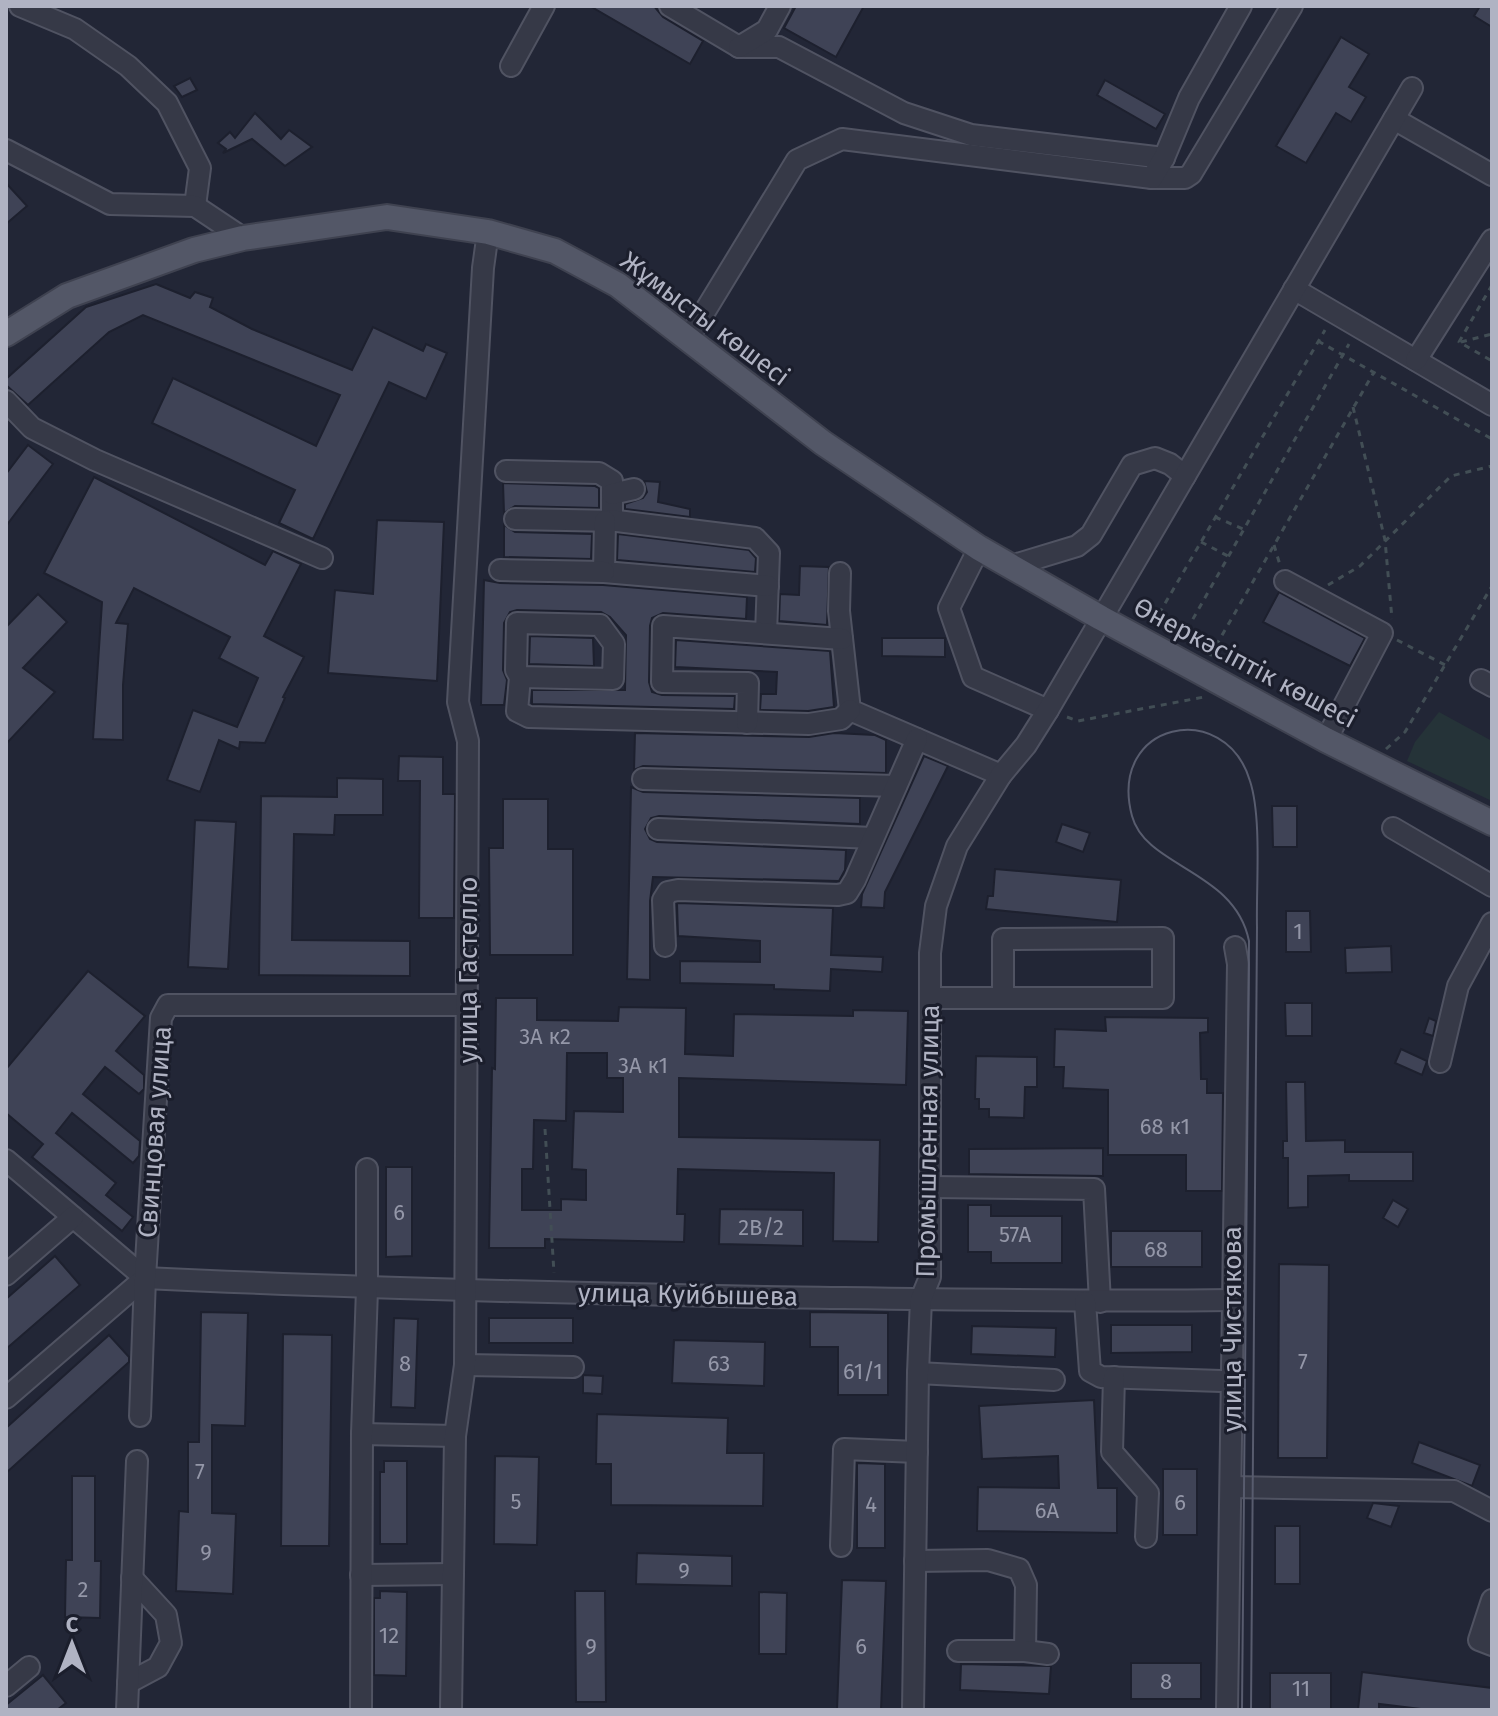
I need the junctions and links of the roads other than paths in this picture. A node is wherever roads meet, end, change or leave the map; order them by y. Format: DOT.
graph roads {
  1 [pos="20,6"];
  2 [pos="544,6"];
  3 [pos="670,6"];
  4 [pos="780,6"];
  5 [pos="1241,6"];
  6 [pos="1292,6"];
  7 [pos="739,47"];
  8 [pos="511,66"];
  9 [pos="1412,88"];
  10 [pos="1394,119"];
  11 [pos="6,150"];
  12 [pos="1164,158"];
  13 [pos="1492,175"];
  14 [pos="1152,178"];
  15 [pos="195,206"];
  16 [pos="488,232"];
  17 [pos="243,238"];
  18 [pos="1492,240"];
  19 [pos="1294,289"];
  20 [pos="6,334"];
  21 [pos="688,339"];
  22 [pos="1416,360"];
  23 [pos="6,401"];
  24 [pos="1492,405"];
  25 [pos="506,471"];
  26 [pos="1185,476"];
  27 [pos="634,489"];
  28 [pos="612,494"];
  29 [pos="515,519"];
  30 [pos="608,521"];
  31 [pos="979,548"];
  32 [pos="322,558"];
  33 [pos="1011,566"];
  34 [pos="500,570"];
  35 [pos="604,572"];
  36 [pos="840,573"];
  37 [pos="1285,581"];
  38 [pos="768,586"];
  39 [pos="1101,618"];
  40 [pos="766,633"];
  41 [pos="842,639"];
  42 [pos="520,677"];
  43 [pos="850,710"];
  44 [pos="1048,710"];
  45 [pos="747,723"];
  46 [pos="917,739"];
  47 [pos="1326,740"];
  48 [pos="1001,775"];
  49 [pos="643,779"];
  50 [pos="896,786"];
  51 [pos="1492,823"];
  52 [pos="1393,828"];
  53 [pos="658,829"];
  54 [pos="873,838"];
  55 [pos="1492,886"];
  56 [pos="1492,923"];
  57 [pos="665,946"];
  58 [pos="1235,947"];
  59 [pos="931,998"];
  60 [pos="1003,998"];
  61 [pos="469,1005"];
  62 [pos="1440,1062"];
  63 [pos="6,1160"];
  64 [pos="367,1169"];
  65 [pos="931,1187"];
  66 [pos="73,1217"];
  67 [pos="6,1275"];
  68 [pos="145,1278"];
  69 [pos="367,1289"];
  70 [pos="466,1289"];
  71 [pos="921,1299"];
  72 [pos="1231,1300"];
  73 [pos="1092,1302"];
  74 [pos="465,1365"];
  75 [pos="573,1367"];
  76 [pos="918,1373"];
  77 [pos="1114,1377"];
  78 [pos="1054,1380"];
  79 [pos="1221,1381"];
  80 [pos="6,1398"];
  81 [pos="140,1416"];
  82 [pos="362,1434"];
  83 [pos="455,1436"];
  84 [pos="917,1452"];
  85 [pos="137,1461"];
  86 [pos="1231,1487"];
  87 [pos="1492,1511"];
  88 [pos="1146,1537"];
  89 [pos="841,1546"];
  90 [pos="915,1561"];
  91 [pos="453,1574"];
  92 [pos="361,1575"];
  93 [pos="132,1578"];
  94 [pos="1492,1600"];
  95 [pos="1492,1645"];
  96 [pos="958,1651"];
  97 [pos="1025,1651"];
  98 [pos="1048,1654"];
  99 [pos="29,1667"];
  100 [pos="128,1683"];
  101 [pos="6,1686"];
  102 [pos="127,1710"];
  103 [pos="361,1710"];
  104 [pos="451,1710"];
  105 [pos="913,1710"];
  106 [pos="1227,1710"];
  1 -- 15 [label="street"];
  2 -- 8 [label="street"];
  3 -- 7 [label="street"];
  4 -- 7 [label="street"];
  5 -- 12 [label="street"];
  6 -- 14 [label="street"];
  7 -- 12 [label="street"];
  9 -- 10 [label="street, Промышленная улица"];
  10 -- 13 [label="street"];
  10 -- 19 [label="street, Промышленная улица"];
  11 -- 15 [label="street"];
  12 -- 14 [label="street"];
  14 -- 21 [label="street"];
  15 -- 17 [label="street"];
  16 -- 17 [label="main road, Жұмысты көшесі"];
  16 -- 21 [label="main road, Жұмысты көшесі"];
  16 -- 61 [label="street, улица Гастелло"];
  17 -- 20 [label="main road, Жұмысты көшесі"];
  18 -- 22 [label="street"];
  19 -- 22 [label="street"];
  19 -- 26 [label="street, Промышленная улица"];
  21 -- 31 [label="main road, Жұмысты көшесі"];
  22 -- 24 [label="street"];
  23 -- 32 [label="street"];
  25 -- 28 [label="street"];
  26 -- 33 [label="street"];
  26 -- 39 [label="street, Промышленная улица"];
  27 -- 28 [label="street"];
  28 -- 30 [label="street"];
  29 -- 30 [label="street"];
  30 -- 35 [label="street"];
  30 -- 38 [label="street"];
  31 -- 33 [label="main road, Жұмысты көшесі"];
  31 -- 44 [label="street"];
  33 -- 39 [label="main road, Жұмысты көшесі"];
  34 -- 35 [label="street"];
  35 -- 38 [label="street"];
  36 -- 41 [label="street"];
  37 -- 47 [label="street"];
  38 -- 40 [label="street"];
  39 -- 44 [label="street, Промышленная улица"];
  39 -- 47 [label="main road, Өнеркәсіптік көшесі"];
  40 -- 41 [label="street"];
  40 -- 45 [label="street"];
  41 -- 43 [label="street"];
  42 -- 42 [label="street"];
  42 -- 45 [label="street"];
  43 -- 45 [label="street"];
  43 -- 46 [label="street"];
  44 -- 48 [label="street, Промышленная улица"];
  46 -- 48 [label="street"];
  46 -- 50 [label="street"];
  47 -- 51 [label="main road, Өнеркәсіптік көшесі"];
  48 -- 59 [label="street, Промышленная улица"];
  49 -- 50 [label="street"];
  50 -- 54 [label="street"];
  52 -- 55 [label="street"];
  53 -- 54 [label="street"];
  54 -- 57 [label="street"];
  56 -- 62 [label="street"];
  58 -- 72 [label="street, улица Чистякова"];
  59 -- 60 [label="street"];
  59 -- 65 [label="street, Промышленная улица"];
  60 -- 60 [label="street"];
  61 -- 68 [label="street, Свинцовая улица"];
  61 -- 70 [label="street, улица Гастелло"];
  63 -- 66 [label="street"];
  64 -- 69 [label="street"];
  65 -- 71 [label="street, Промышленная улица"];
  65 -- 73 [label="street"];
  66 -- 67 [label="street"];
  66 -- 68 [label="street"];
  68 -- 69 [label="street, улица Куйбышева"];
  68 -- 80 [label="street"];
  68 -- 81 [label="street, Свинцовая улица"];
  69 -- 70 [label="street, улица Куйбышева"];
  69 -- 82 [label="street"];
  70 -- 71 [label="street, улица Куйбышева"];
  70 -- 74 [label="street, улица Гастелло"];
  71 -- 73 [label="street, улица Куйбышева"];
  71 -- 76 [label="street, Промышленная улица"];
  72 -- 73 [label="street, улица Куйбышева"];
  72 -- 86 [label="street, улица Чистякова"];
  73 -- 77 [label="street"];
  74 -- 75 [label="street"];
  74 -- 83 [label="street, улица Гастелло"];
  76 -- 78 [label="street"];
  76 -- 84 [label="street, Промышленная улица"];
  77 -- 79 [label="street"];
  77 -- 88 [label="street"];
  82 -- 83 [label="street"];
  82 -- 92 [label="street"];
  83 -- 91 [label="street, улица Гастелло"];
  84 -- 89 [label="street"];
  84 -- 90 [label="street, Промышленная улица"];
  85 -- 93 [label="street"];
  86 -- 87 [label="street"];
  86 -- 106 [label="street, улица Чистякова"];
  90 -- 97 [label="street"];
  90 -- 105 [label="street, Промышленная улица"];
  91 -- 92 [label="street"];
  91 -- 104 [label="street, улица Гастелло"];
  92 -- 103 [label="street"];
  93 -- 100 [label="street"];
  93 -- 100 [label="street"];
  94 -- 95 [label="street"];
  96 -- 97 [label="street"];
  97 -- 98 [label="street"];
  99 -- 101 [label="street"];
  100 -- 102 [label="street"];
}
